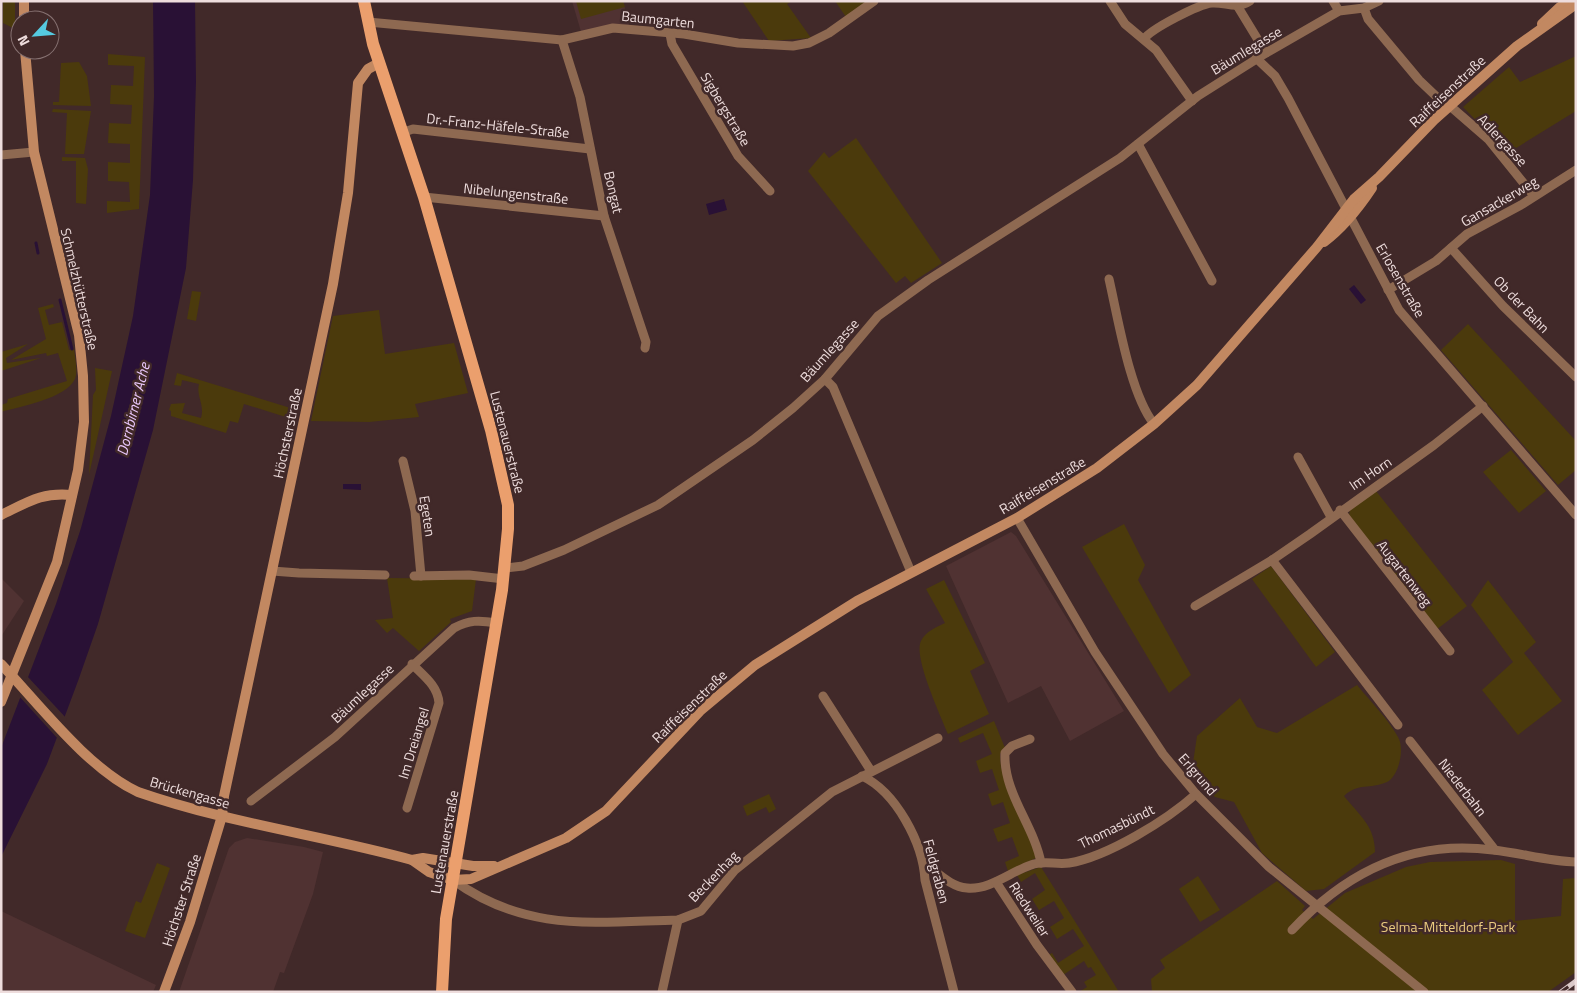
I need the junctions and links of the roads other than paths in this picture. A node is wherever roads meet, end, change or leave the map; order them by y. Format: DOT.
graph roads {
  1 [pos="364,1"];
  2 [pos="874,1"];
  3 [pos="1110,1"];
  4 [pos="1250,1"];
  5 [pos="1333,1"];
  6 [pos="1380,1"];
  7 [pos="1570,1"];
  8 [pos="1576,4"];
  9 [pos="1238,6"];
  10 [pos="1364,8"];
  11 [pos="1339,11"];
  12 [pos="368,22"];
  13 [pos="1539,29"];
  14 [pos="670,34"];
  15 [pos="1144,39"];
  16 [pos="562,40"];
  17 [pos="1266,53"];
  18 [pos="1256,58"];
  19 [pos="26,60"];
  20 [pos="379,63"];
  21 [pos="1192,101"];
  22 [pos="1445,103"];
  23 [pos="404,132"];
  24 [pos="1138,144"];
  25 [pos="590,149"];
  26 [pos="34,152"];
  27 [pos="1,155"];
  28 [pos="1576,170"];
  29 [pos="770,191"];
  30 [pos="1534,196"];
  31 [pos="424,197"];
  32 [pos="1348,213"];
  33 [pos="604,216"];
  34 [pos="1451,248"];
  35 [pos="1109,279"];
  36 [pos="1212,281"];
  37 [pos="1388,290"];
  38 [pos="645,348"];
  39 [pos="1576,377"];
  40 [pos="826,379"];
  41 [pos="1483,406"];
  42 [pos="1154,424"];
  43 [pos="1298,457"];
  44 [pos="403,461"];
  45 [pos="72,495"];
  46 [pos="1340,510"];
  47 [pos="1,515"];
  48 [pos="1576,515"];
  49 [pos="1331,517"];
  50 [pos="1017,518"];
  51 [pos="1272,560"];
  52 [pos="272,570"];
  53 [pos="911,572"];
  54 [pos="504,573"];
  55 [pos="385,575"];
  56 [pos="1195,606"];
  57 [pos="496,623"];
  58 [pos="1450,651"];
  59 [pos="412,664"];
  60 [pos="4,666"];
  61 [pos="823,696"];
  62 [pos="1,702"];
  63 [pos="1398,725"];
  64 [pos="938,738"];
  65 [pos="1030,739"];
  66 [pos="1410,741"];
  67 [pos="871,771"];
  68 [pos="862,776"];
  69 [pos="1196,794"];
  70 [pos="251,801"];
  71 [pos="407,808"];
  72 [pos="222,816"];
  73 [pos="1495,850"];
  74 [pos="412,860"];
  75 [pos="1576,862"];
  76 [pos="924,863"];
  77 [pos="1041,863"];
  78 [pos="456,864"];
  79 [pos="495,866"];
  80 [pos="453,880"];
  81 [pos="996,882"];
  82 [pos="1316,905"];
  83 [pos="678,920"];
  84 [pos="1292,930"];
  85 [pos="164,992"];
  86 [pos="442,992"];
  87 [pos="662,992"];
  88 [pos="954,992"];
  89 [pos="1072,992"];
  90 [pos="1424,992"];
  1 -- 12 [label="main road, Lustenauerstraße"];
  2 -- 14 [label="street, Baumgarten"];
  3 -- 15 [label="street"];
  4 -- 9 [label="street"];
  5 -- 11 [label="street"];
  6 -- 10 [label="street, Bäumlegasse"];
  7 -- 13 [label="street, Raiffeisenstraße"];
  8 -- 13 [label="street, Raiffeisenstraße"];
  9 -- 15 [label="street"];
  9 -- 17 [label="street"];
  10 -- 11 [label="street, Bäumlegasse"];
  10 -- 22 [label="street, Adlergasse"];
  11 -- 17 [label="street, Bäumlegasse"];
  12 -- 16 [label="street, Baumgarten"];
  12 -- 20 [label="main road, Lustenauerstraße"];
  13 -- 22 [label="street, Raiffeisenstraße"];
  14 -- 16 [label="street, Baumgarten"];
  14 -- 29 [label="street, Sigbergstraße"];
  15 -- 21 [label="street"];
  16 -- 25 [label="street, Bongat"];
  17 -- 18 [label="street, Bäumlegasse"];
  18 -- 21 [label="street, Bäumlegasse"];
  18 -- 32 [label="street, Erlosenstraße"];
  19 -- 26 [label="street, Schmelzhütterstraße"];
  20 -- 23 [label="main road, Lustenauerstraße"];
  20 -- 52 [label="street, Höchsterstraße"];
  21 -- 24 [label="street, Bäumlegasse"];
  22 -- 30 [label="street, Adlergasse"];
  22 -- 32 [label="street, Raiffeisenstraße"];
  23 -- 25 [label="street, Dr.-Franz-Häfele-Straße"];
  23 -- 31 [label="main road, Lustenauerstraße"];
  24 -- 36 [label="street"];
  24 -- 40 [label="street, Bäumlegasse"];
  25 -- 33 [label="street, Bongat"];
  26 -- 27 [label="street"];
  26 -- 45 [label="street, Schmelzhütterstraße"];
  28 -- 30 [label="street, Gansackerweg"];
  30 -- 34 [label="street, Gansackerweg"];
  31 -- 33 [label="street, Nibelungenstraße"];
  31 -- 54 [label="main road, Lustenauerstraße"];
  32 -- 37 [label="street, Erlosenstraße"];
  32 -- 42 [label="street, Raiffeisenstraße"];
  33 -- 38 [label="street, Bongat"];
  34 -- 37 [label="street, Gansackerweg"];
  34 -- 39 [label="street, Ob der Bahn"];
  35 -- 42 [label="street"];
  37 -- 41 [label="street, Erlosenstraße"];
  40 -- 53 [label="street"];
  40 -- 54 [label="street, Bäumlegasse"];
  41 -- 46 [label="street, Im Horn"];
  41 -- 48 [label="street, Erlosenstraße"];
  42 -- 50 [label="street, Raiffeisenstraße"];
  43 -- 49 [label="street"];
  44 -- 54 [label="street, Egeten"];
  45 -- 47 [label="street"];
  45 -- 62 [label="street, Schmelzhütterstraße"];
  46 -- 49 [label="street, Im Horn"];
  46 -- 58 [label="street, Augartenweg"];
  49 -- 51 [label="street, Im Horn"];
  50 -- 53 [label="street, Raiffeisenstraße"];
  50 -- 69 [label="street, Erlgrund"];
  51 -- 56 [label="street, Im Horn"];
  51 -- 63 [label="street"];
  52 -- 55 [label="street"];
  52 -- 72 [label="street, Höchsterstraße"];
  53 -- 79 [label="street, Raiffeisenstraße"];
  54 -- 57 [label="main road, Lustenauerstraße"];
  57 -- 59 [label="street, Bäumlegasse"];
  57 -- 78 [label="main road, Lustenauerstraße"];
  59 -- 70 [label="street, Bäumlegasse"];
  59 -- 71 [label="street, Im Dreiangel"];
  60 -- 72 [label="street, Brückengasse"];
  61 -- 67 [label="street"];
  64 -- 67 [label="street, Beckenhag"];
  65 -- 77 [label="street"];
  66 -- 73 [label="street, Niederbahn"];
  67 -- 68 [label="street, Beckenhag"];
  68 -- 76 [label="street, Feldgraben"];
  68 -- 83 [label="street, Beckenhag"];
  69 -- 77 [label="street, Thomasbündt"];
  69 -- 82 [label="street, Erlgrund"];
  72 -- 74 [label="street, Brückengasse"];
  72 -- 85 [label="street, Höchster Straße"];
  73 -- 75 [label="street"];
  73 -- 82 [label="street"];
  74 -- 78 [label="street, Brückengasse"];
  74 -- 80 [label="street, Brückengasse"];
  76 -- 81 [label="street, Riedweiler"];
  76 -- 88 [label="street, Feldgraben"];
  77 -- 81 [label="street, Thomasbündt"];
  78 -- 79 [label="street, Raiffeisenstraße"];
  78 -- 80 [label="main road, Lustenauerstraße"];
  79 -- 80 [label="street, Raiffeisenstraße"];
  80 -- 83 [label="street, Beckenhag"];
  80 -- 86 [label="main road, Lustenauerstraße"];
  81 -- 89 [label="street, Riedweiler"];
  82 -- 84 [label="street"];
  82 -- 90 [label="street, Erlgrund"];
  83 -- 87 [label="street"];
}
